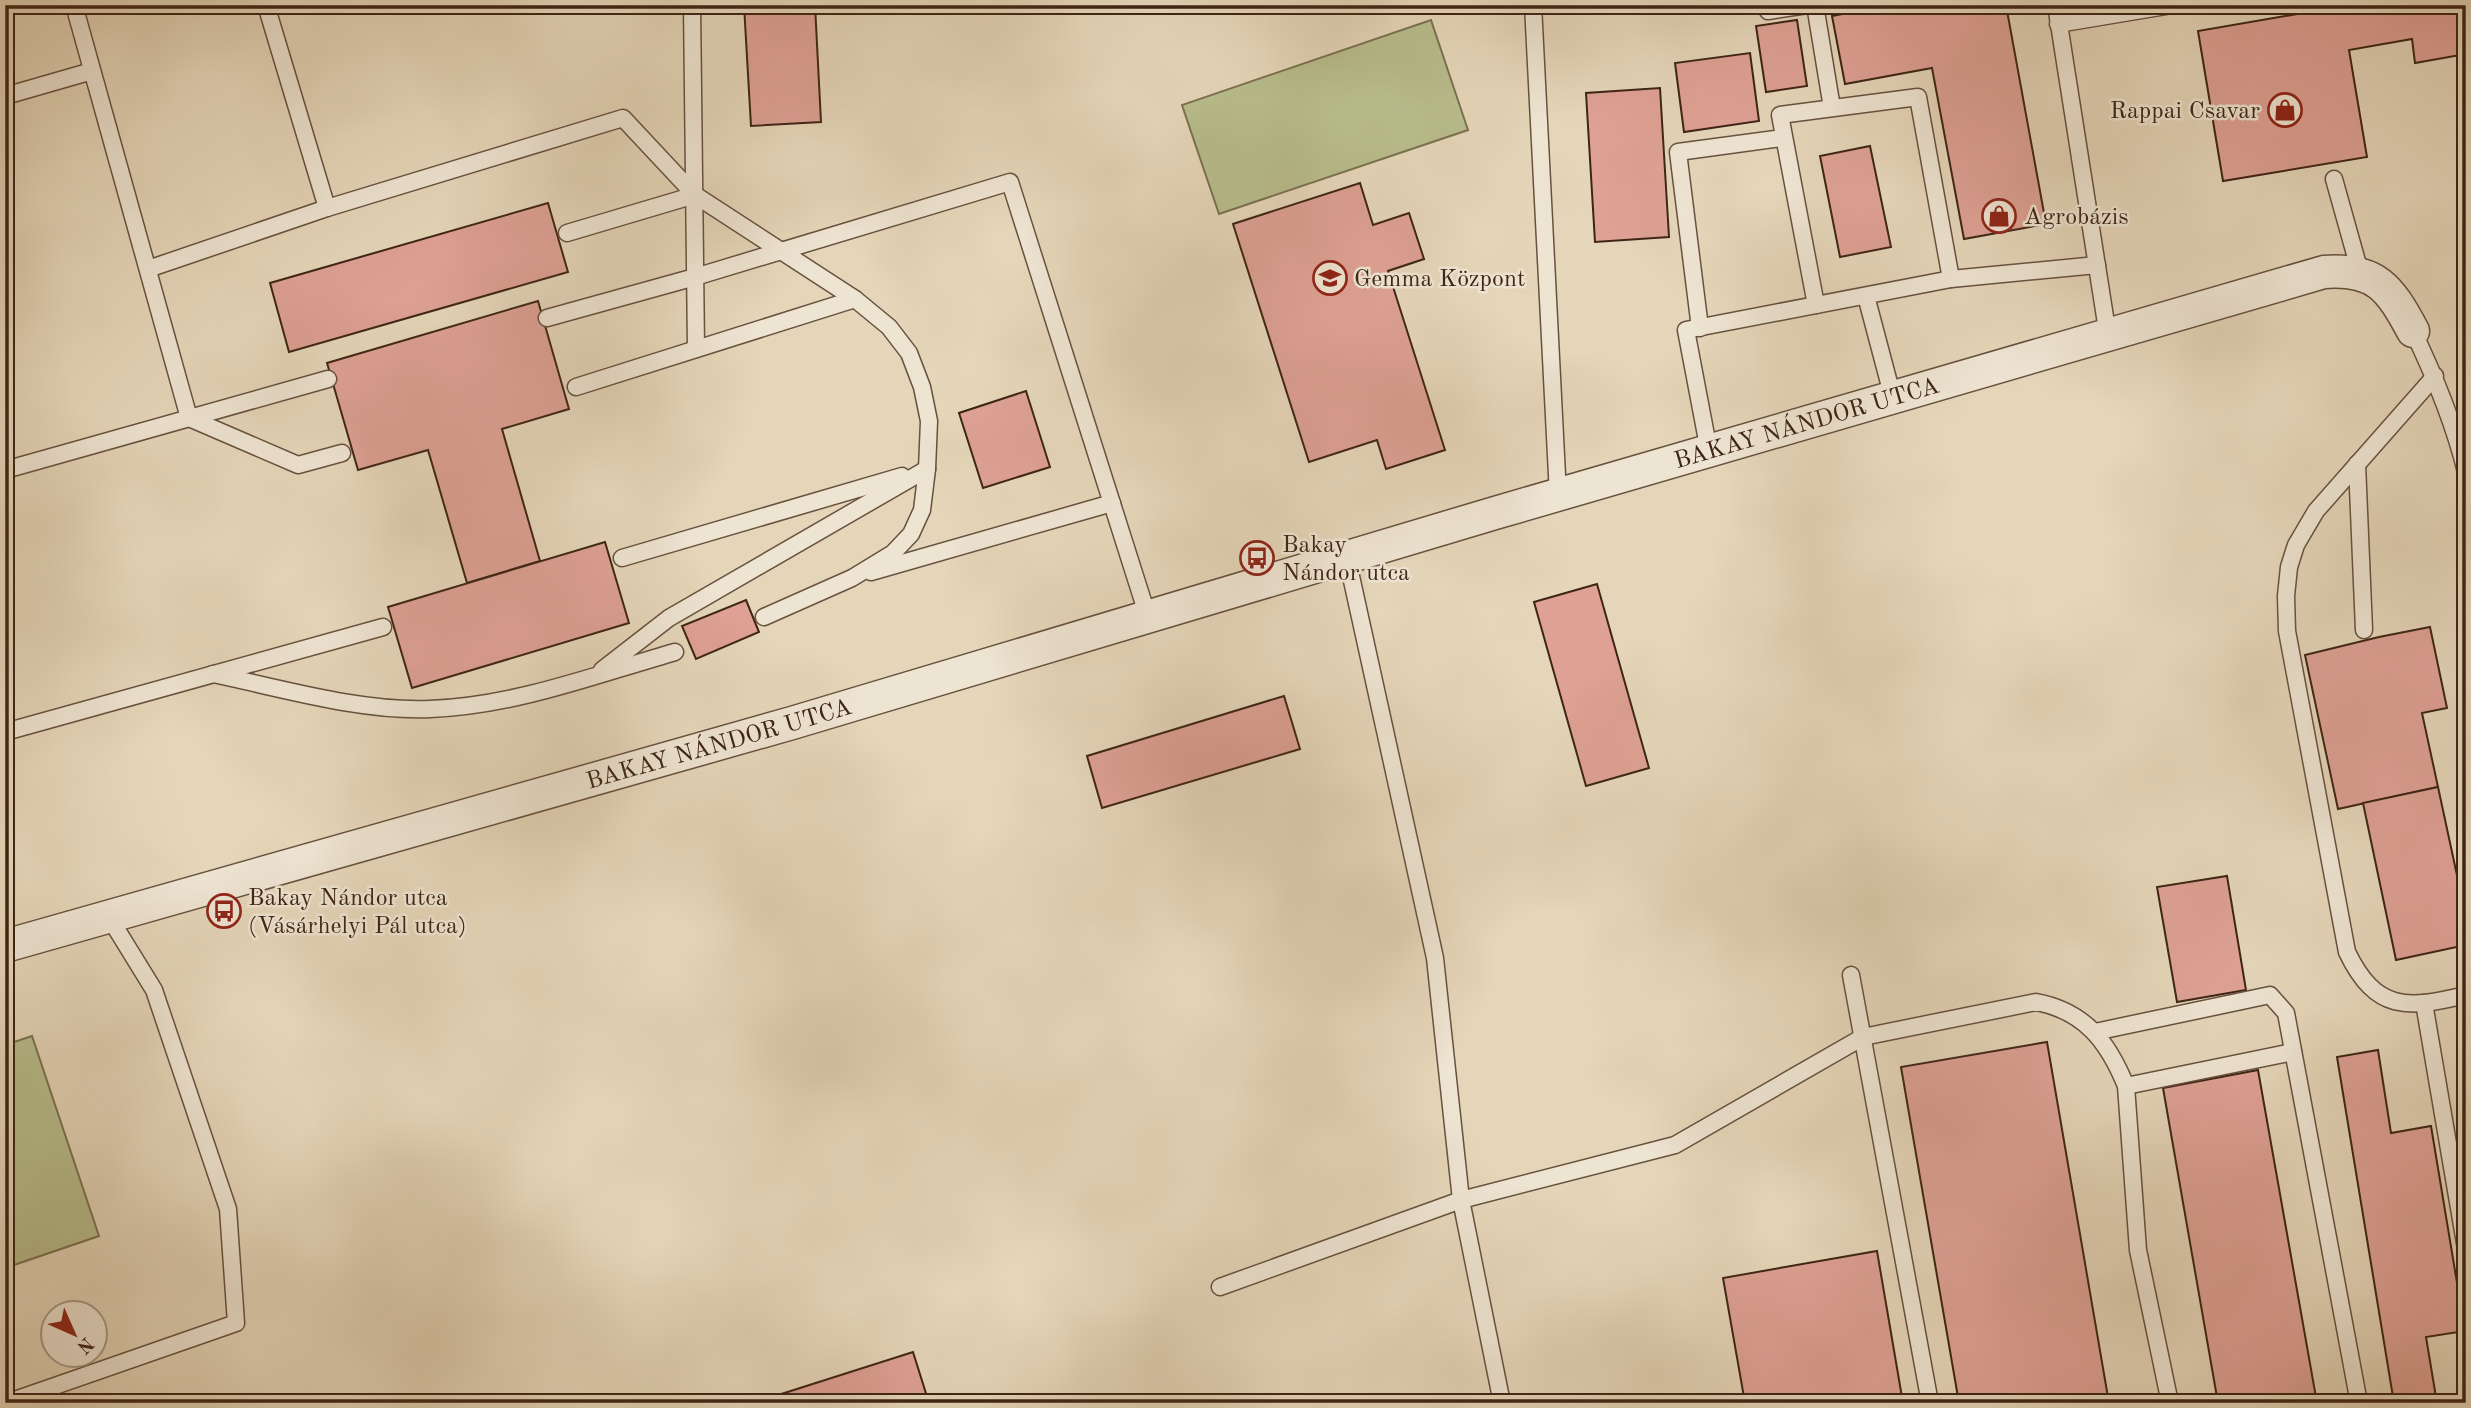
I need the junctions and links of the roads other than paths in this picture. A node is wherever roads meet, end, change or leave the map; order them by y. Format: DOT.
graph roads {
  1 [pos="74,5"];
  2 [pos="267,5"];
  3 [pos="692,5"];
  4 [pos="1533,5"];
  5 [pos="1807,5"];
  6 [pos="1815,5"];
  7 [pos="2056,5"];
  8 [pos="2172,5"];
  9 [pos="1768,11"];
  10 [pos="2059,24"];
  11 [pos="92,71"];
  12 [pos="5,96"];
  13 [pos="1832,108"];
  14 [pos="1782,138"];
  15 [pos="2334,178"];
  16 [pos="695,195"];
  17 [pos="327,208"];
  18 [pos="567,233"];
  19 [pos="783,251"];
  20 [pos="2097,265"];
  21 [pos="148,269"];
  22 [pos="2360,272"];
  23 [pos="695,277"];
  24 [pos="1951,279"];
  25 [pos="1866,296"];
  26 [pos="855,299"];
  27 [pos="1816,305"];
  28 [pos="547,318"];
  29 [pos="1700,328"];
  30 [pos="2413,331"];
  31 [pos="2108,336"];
  32 [pos="696,349"];
  33 [pos="2435,376"];
  34 [pos="328,379"];
  35 [pos="576,387"];
  36 [pos="1893,398"];
  37 [pos="2458,417"];
  38 [pos="189,418"];
  39 [pos="1709,451"];
  40 [pos="341,453"];
  41 [pos="2357,464"];
  42 [pos="927,469"];
  43 [pos="5,470"];
  44 [pos="2466,472"];
  45 [pos="1558,495"];
  46 [pos="1112,503"];
  47 [pos="622,558"];
  48 [pos="1348,558"];
  49 [pos="852,578"];
  50 [pos="764,617"];
  51 [pos="1149,617"];
  52 [pos="383,627"];
  53 [pos="2364,630"];
  54 [pos="675,652"];
  55 [pos="213,674"];
  56 [pos="595,675"];
  57 [pos="5,732"];
  58 [pos="109,917"];
  59 [pos="5,946"];
  60 [pos="1851,975"];
  61 [pos="2466,995"];
  62 [pos="2424,1003"];
  63 [pos="2095,1032"];
  64 [pos="1863,1037"];
  65 [pos="2293,1052"];
  66 [pos="2126,1086"];
  67 [pos="1461,1200"];
  68 [pos="2466,1249"];
  69 [pos="1220,1287"];
  70 [pos="6,1403"];
  71 [pos="1502,1403"];
  72 [pos="1930,1403"];
  73 [pos="2170,1403"];
  74 [pos="2359,1403"];
  1 -- 11 [label="lane"];
  2 -- 17 [label="lane"];
  3 -- 16 [label="lane"];
  4 -- 45 [label="lane"];
  5 -- 9 [label="lane"];
  6 -- 13 [label="lane"];
  7 -- 10 [label="lane"];
  8 -- 10 [label="lane"];
  10 -- 20 [label="lane"];
  11 -- 12 [label="lane"];
  11 -- 21 [label="lane"];
  13 -- 14 [label="lane"];
  13 -- 24 [label="lane"];
  14 -- 27 [label="lane"];
  14 -- 29 [label="lane"];
  15 -- 22 [label="lane"];
  16 -- 17 [label="lane"];
  16 -- 18 [label="lane"];
  16 -- 19 [label="lane"];
  16 -- 23 [label="lane"];
  17 -- 21 [label="lane"];
  19 -- 23 [label="lane"];
  19 -- 26 [label="lane"];
  19 -- 46 [label="lane"];
  20 -- 24 [label="lane"];
  20 -- 31 [label="lane"];
  21 -- 38 [label="lane"];
  22 -- 30 [label="street"];
  22 -- 31 [label="street, BAKAY NÁNDOR UTCA"];
  23 -- 28 [label="lane"];
  23 -- 32 [label="lane"];
  24 -- 25 [label="lane"];
  25 -- 27 [label="lane"];
  25 -- 36 [label="lane"];
  26 -- 32 [label="lane"];
  26 -- 42 [label="lane"];
  27 -- 29 [label="lane"];
  29 -- 39 [label="lane"];
  30 -- 33 [label="lane"];
  31 -- 36 [label="street, BAKAY NÁNDOR UTCA"];
  32 -- 35 [label="lane"];
  33 -- 37 [label="lane"];
  33 -- 41 [label="lane"];
  34 -- 38 [label="lane"];
  36 -- 39 [label="street, BAKAY NÁNDOR UTCA"];
  37 -- 44 [label="lane"];
  38 -- 40 [label="lane"];
  38 -- 43 [label="lane"];
  39 -- 45 [label="street, BAKAY NÁNDOR UTCA"];
  41 -- 53 [label="lane"];
  41 -- 62 [label="lane"];
  42 -- 47 [label="lane"];
  42 -- 49 [label="lane"];
  42 -- 56 [label="lane"];
  45 -- 48 [label="street, BAKAY NÁNDOR UTCA"];
  46 -- 49 [label="lane"];
  46 -- 51 [label="lane"];
  48 -- 51 [label="street, BAKAY NÁNDOR UTCA"];
  48 -- 67 [label="lane"];
  49 -- 50 [label="lane"];
  51 -- 58 [label="street, BAKAY NÁNDOR UTCA"];
  52 -- 55 [label="lane"];
  54 -- 56 [label="lane"];
  55 -- 56 [label="lane"];
  55 -- 57 [label="lane"];
  58 -- 59 [label="street, BAKAY NÁNDOR UTCA"];
  58 -- 70 [label="lane"];
  60 -- 64 [label="lane"];
  61 -- 62 [label="lane"];
  62 -- 68 [label="lane"];
  63 -- 64 [label="lane"];
  63 -- 65 [label="lane"];
  63 -- 66 [label="lane"];
  64 -- 67 [label="lane"];
  64 -- 72 [label="lane"];
  65 -- 66 [label="lane"];
  65 -- 74 [label="lane"];
  66 -- 73 [label="lane"];
  67 -- 69 [label="lane"];
  67 -- 71 [label="lane"];
}
